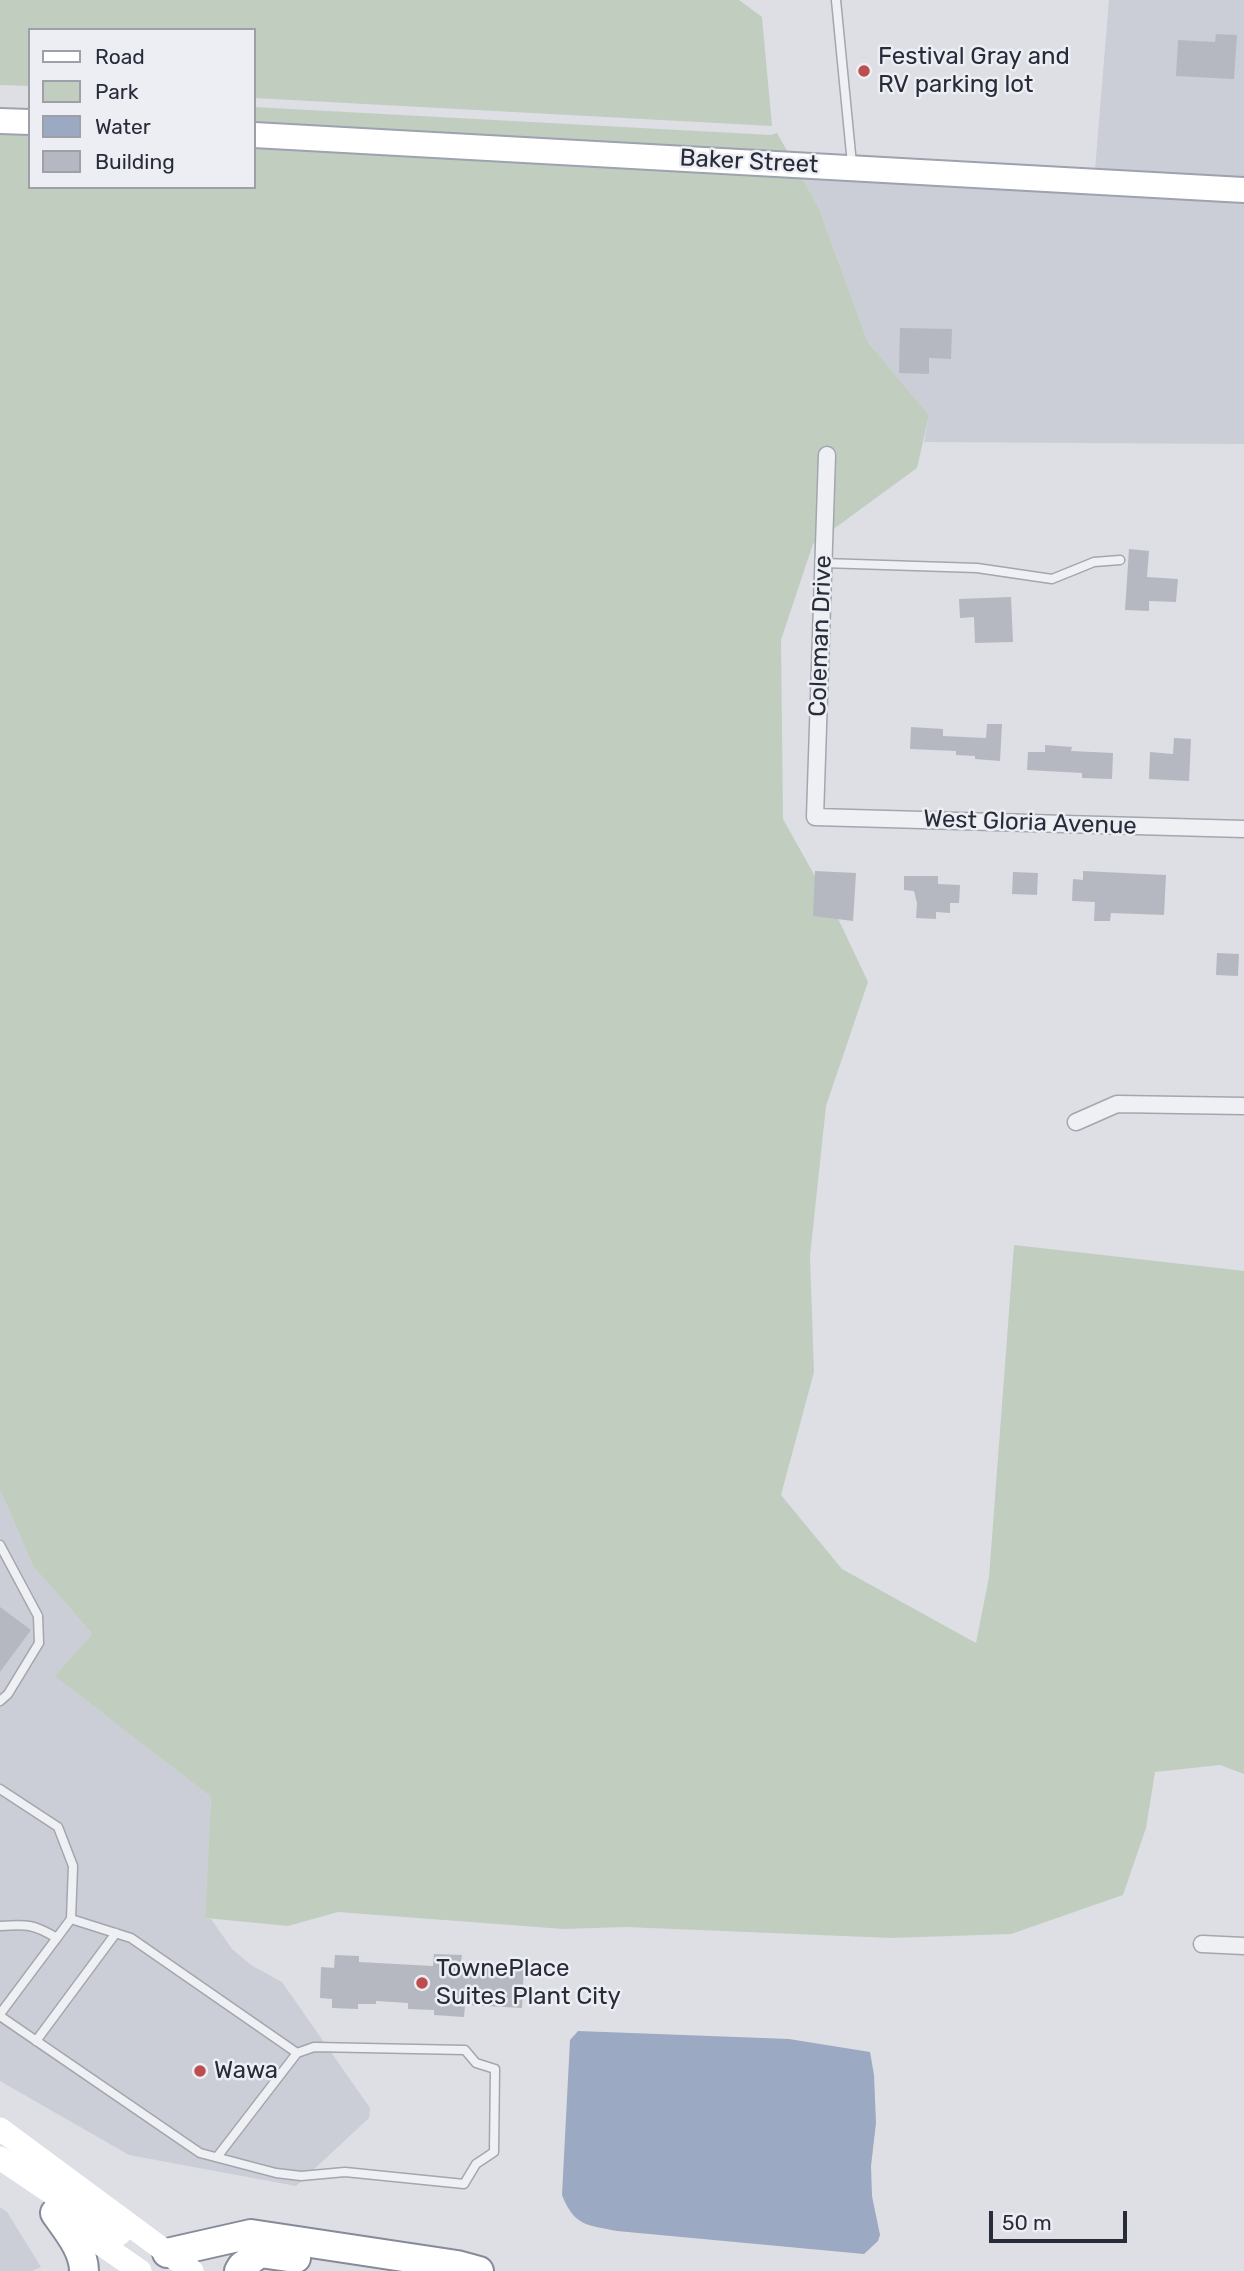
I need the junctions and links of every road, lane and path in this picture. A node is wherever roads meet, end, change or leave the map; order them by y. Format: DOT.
graph roads {
  1 [pos="836,0"];
  2 [pos="0,121"];
  3 [pos="28,122"];
  4 [pos="256,135"];
  5 [pos="852,168"];
  6 [pos="1244,190"];
  7 [pos="827,455"];
  8 [pos="1120,560"];
  9 [pos="823,564"];
  10 [pos="815,817"];
  11 [pos="1244,830"];
  12 [pos="1244,1106"];
  13 [pos="1076,1122"];
  14 [pos="0,1545"];
  15 [pos="0,1701"];
  16 [pos="0,1789"];
  17 [pos="71,1919"];
  18 [pos="0,1926"];
  19 [pos="117,1933"];
  20 [pos="57,1938"];
  21 [pos="1202,1944"];
  22 [pos="1244,1946"];
  23 [pos="0,2015"];
  24 [pos="36,2041"];
  25 [pos="298,2053"];
  26 [pos="0,2129"];
  27 [pos="217,2157"];
  28 [pos="0,2158"];
  29 [pos="0,2173"];
  30 [pos="107,2207"];
  31 [pos="55,2213"];
  32 [pos="167,2253"];
  33 [pos="84,2271"];
  34 [pos="140,2271"];
  35 [pos="192,2271"];
  36 [pos="239,2271"];
  37 [pos="386,2271"];
  38 [pos="479,2271"];
  1 -- 5 [label="lane"];
  2 -- 3 [label="main road"];
  4 -- 5 [label="main road, Baker Street"];
  5 -- 6 [label="main road, Baker Street"];
  7 -- 9 [label="street, Coleman Drive"];
  8 -- 9 [label="lane"];
  9 -- 10 [label="street, Coleman Drive"];
  10 -- 11 [label="street, West Gloria Avenue"];
  12 -- 13 [label="street"];
  14 -- 15 [label="lane"];
  16 -- 17 [label="lane"];
  17 -- 19 [label="lane"];
  17 -- 20 [label="lane"];
  18 -- 20 [label="lane"];
  19 -- 24 [label="lane"];
  19 -- 25 [label="lane"];
  20 -- 23 [label="lane"];
  21 -- 22 [label="street"];
  23 -- 24 [label="lane"];
  24 -- 27 [label="lane"];
  25 -- 27 [label="lane"];
  25 -- 27 [label="lane"];
  26 -- 30 [label="main road"];
  28 -- 30 [label="main road"];
  29 -- 31 [label="main road"];
  30 -- 32 [label="main road"];
  31 -- 33 [label="highway"];
  31 -- 34 [label="main road"];
  32 -- 35 [label="main road"];
  32 -- 38 [label="highway"];
  36 -- 37 [label="highway"];
}
